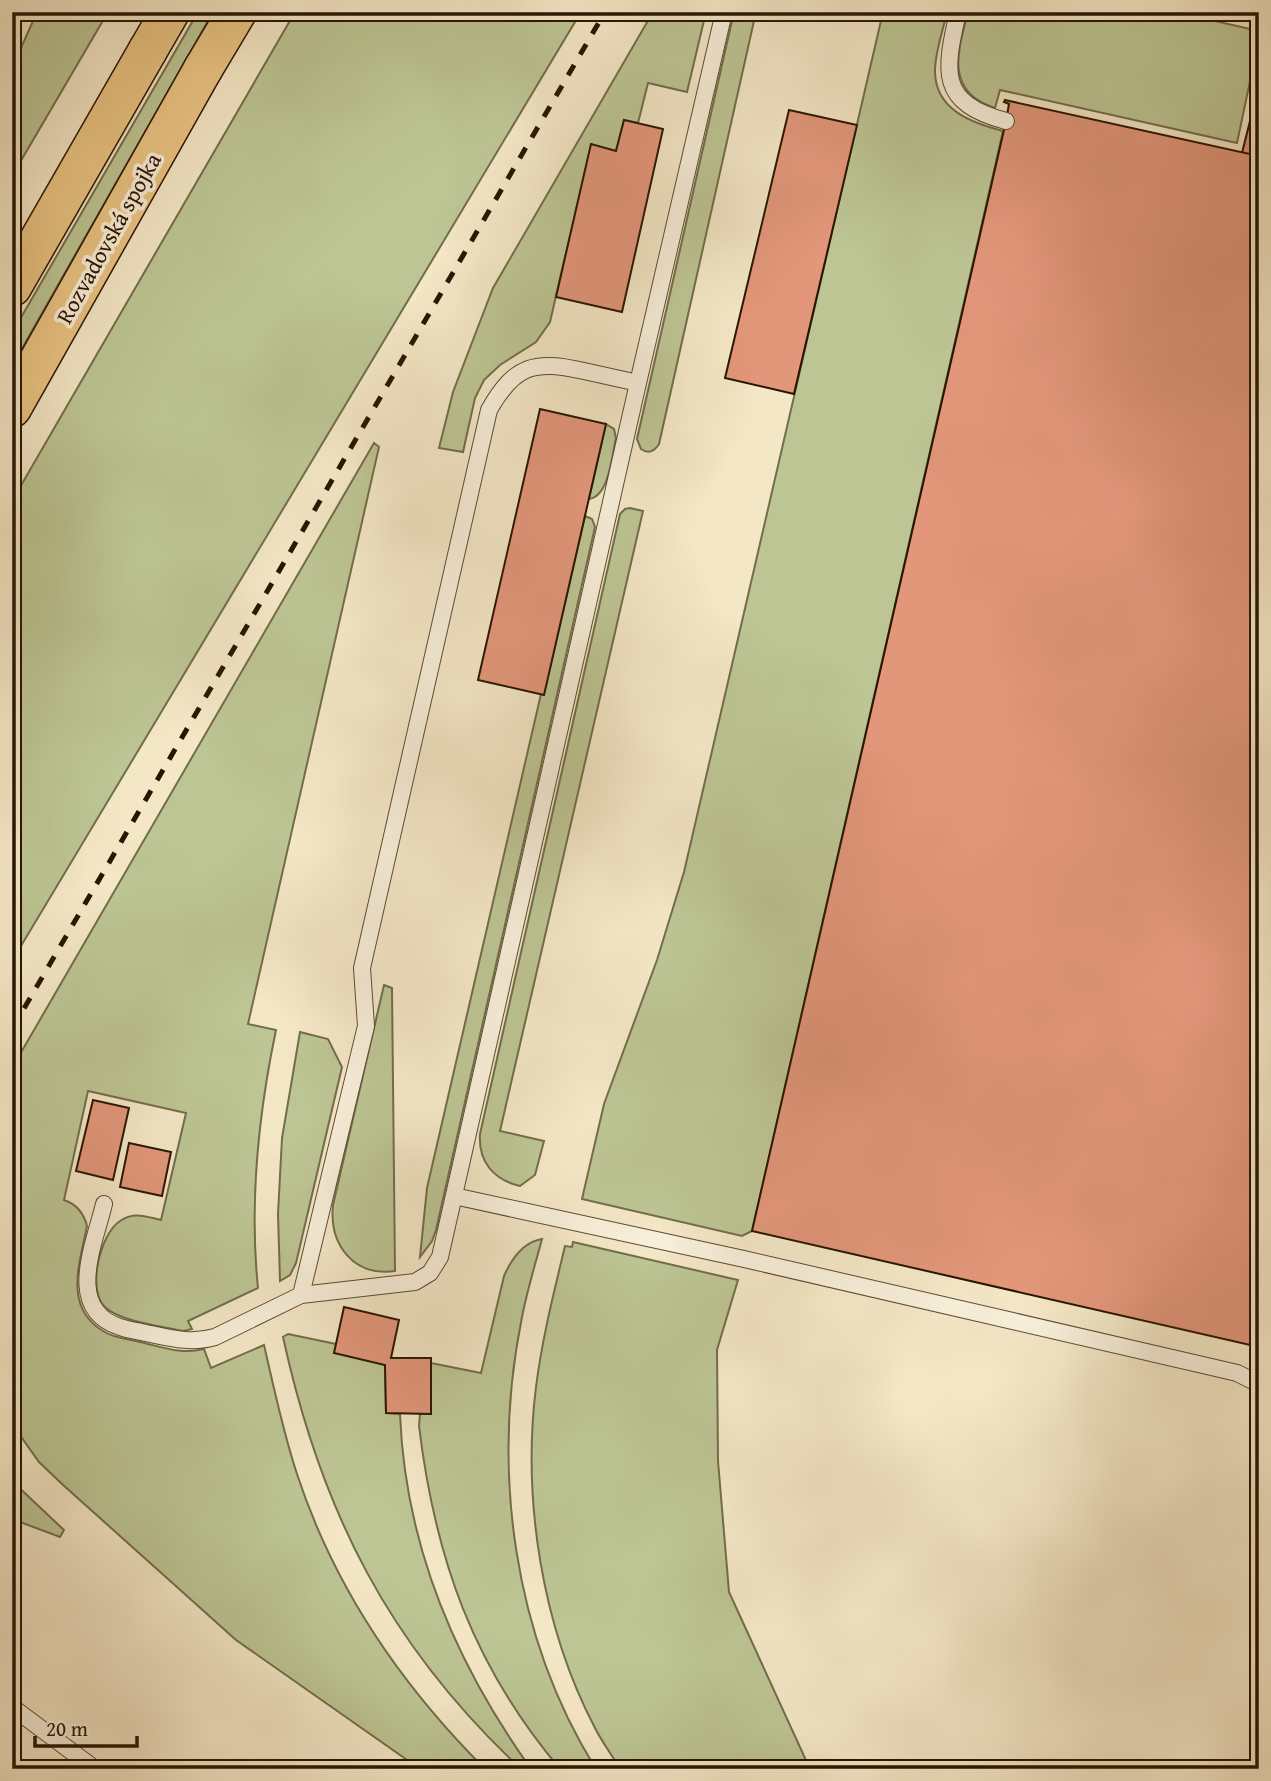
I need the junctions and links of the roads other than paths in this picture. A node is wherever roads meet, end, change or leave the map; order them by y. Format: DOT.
graph roads {
  1 [pos="170,12"];
  2 [pos="237,12"];
  3 [pos="724,12"];
  4 [pos="958,12"];
  5 [pos="1006,121"];
  6 [pos="12,287"];
  7 [pos="638,383"];
  8 [pos="12,408"];
  9 [pos="454,1196"];
  10 [pos="104,1204"];
  11 [pos="301,1295"];
  12 [pos="1259,1384"];
  13 [pos="12,1707"];
  14 [pos="95,1769"];
  1 -- 6 [label="highway"];
  2 -- 8 [label="highway, Rozvadovská spojka"];
  3 -- 7 [label="lane"];
  4 -- 5 [label="lane"];
  7 -- 9 [label="lane"];
  7 -- 11 [label="lane"];
  9 -- 11 [label="lane"];
  9 -- 12 [label="lane"];
  10 -- 11 [label="lane"];
  13 -- 14 [label="lane"];
}
